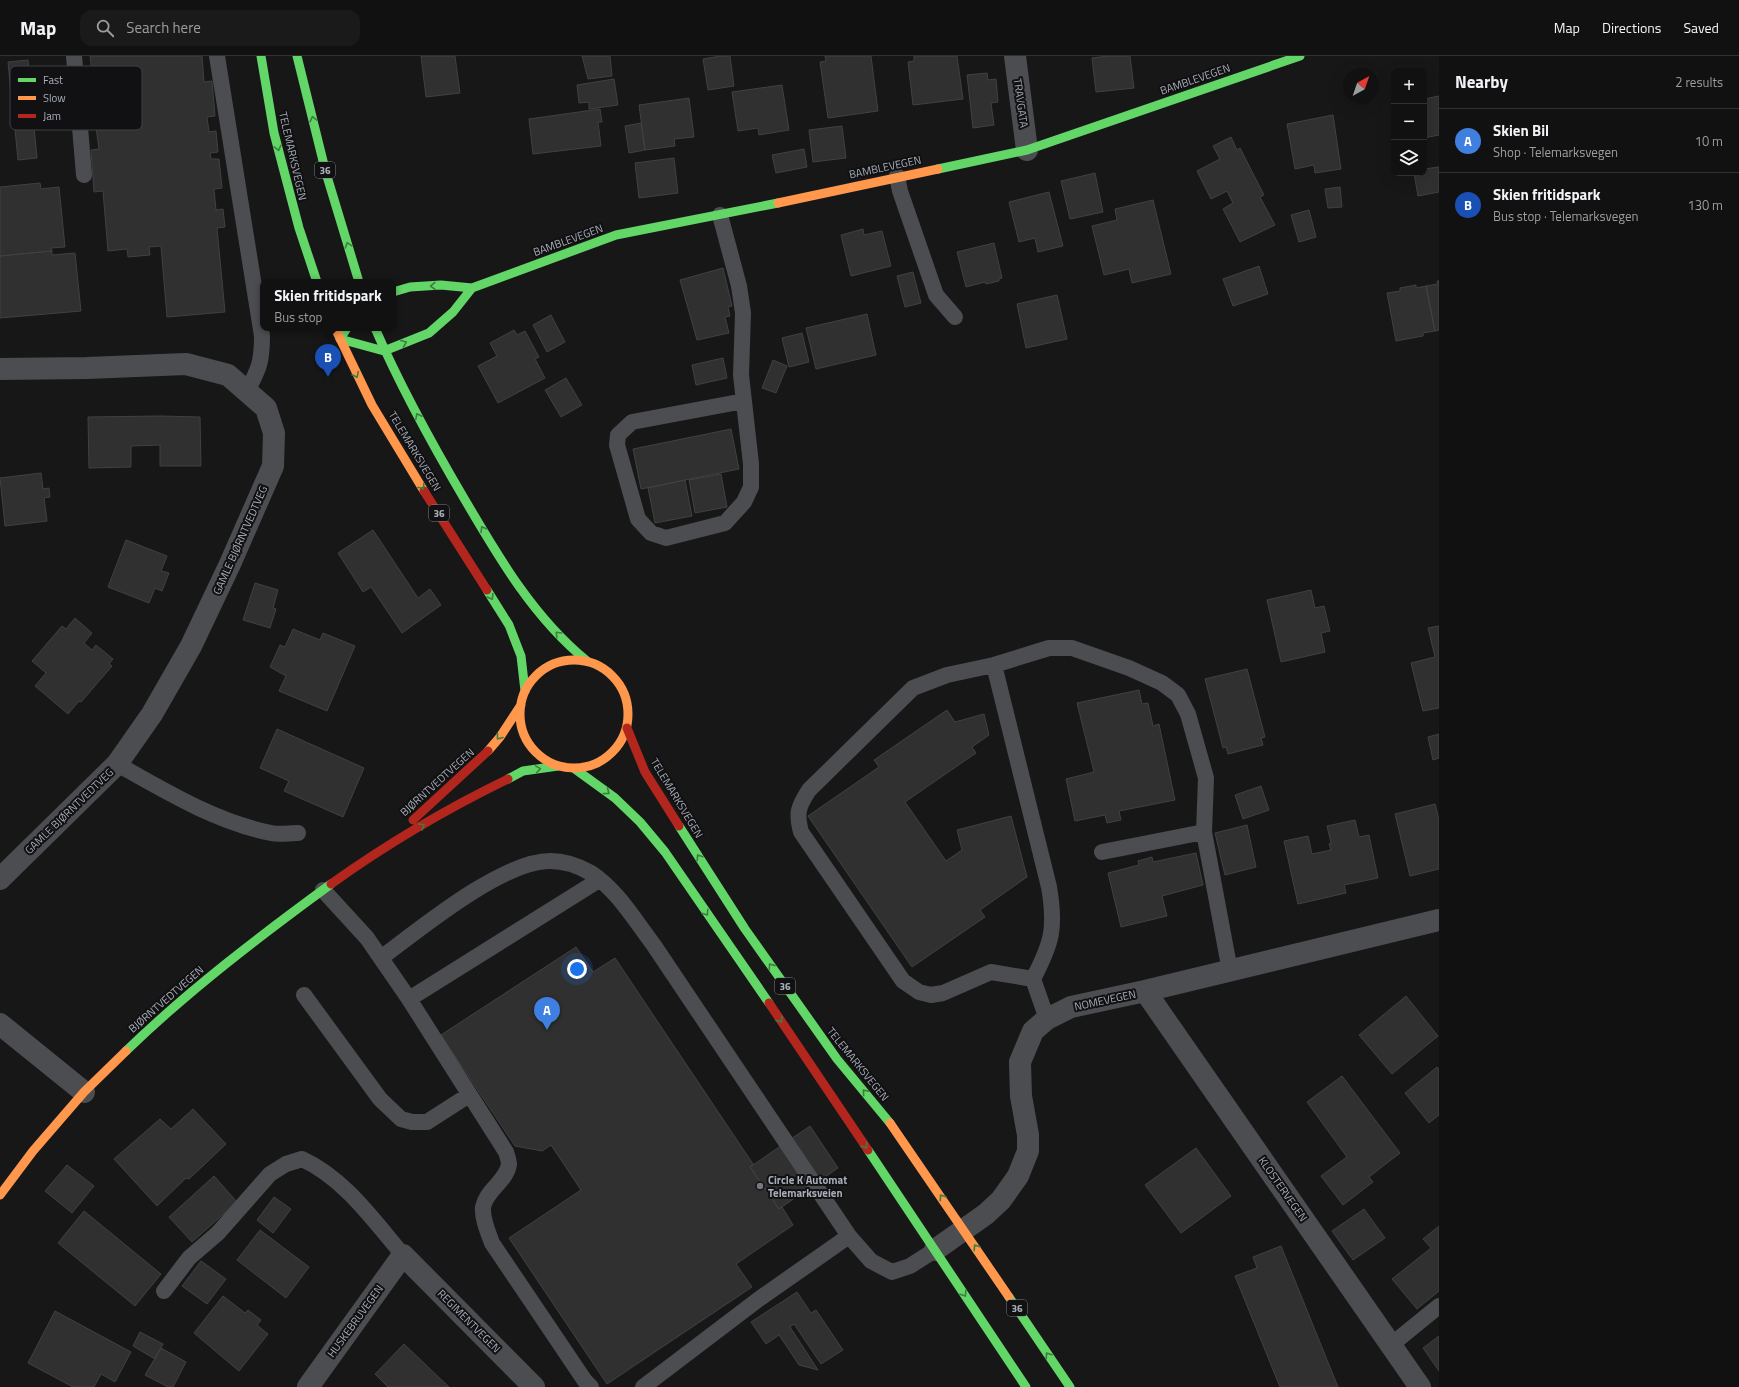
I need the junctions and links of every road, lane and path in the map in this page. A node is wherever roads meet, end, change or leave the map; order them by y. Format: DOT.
graph roads {
  1 [pos="74,56"];
  2 [pos="217,56"];
  3 [pos="261,56"];
  4 [pos="297,56"];
  5 [pos="1015,56"];
  6 [pos="1300,56"];
  7 [pos="75,66"];
  8 [pos="80,130"];
  9 [pos="1027,150"];
  10 [pos="84,174"];
  11 [pos="897,176"];
  12 [pos="720,215"];
  13 [pos="316,279"];
  14 [pos="358,279"];
  15 [pos="472,288"];
  16 [pos="396,291"];
  17 [pos="955,317"];
  18 [pos="260,324"];
  19 [pos="261,331"];
  20 [pos="336,331"];
  21 [pos="345,331"];
  22 [pos="376,331"];
  23 [pos="340,339"];
  24 [pos="384,351"];
  25 [pos="0,369"];
  26 [pos="247,391"];
  27 [pos="744,401"];
  28 [pos="587,661"];
  29 [pos="994,665"];
  30 [pos="525,691"];
  31 [pos="521,705"];
  32 [pos="627,728"];
  33 [pos="117,764"];
  34 [pos="558,766"];
  35 [pos="575,768"];
  36 [pos="1204,832"];
  37 [pos="298,833"];
  38 [pos="376,852"];
  39 [pos="1102,852"];
  40 [pos="0,879"];
  41 [pos="599,880"];
  42 [pos="323,890"];
  43 [pos="1439,920"];
  44 [pos="381,958"];
  45 [pos="1230,971"];
  46 [pos="1033,979"];
  47 [pos="1145,992"];
  48 [pos="304,995"];
  49 [pos="409,999"];
  50 [pos="1047,1019"];
  51 [pos="0,1024"];
  52 [pos="84,1092"];
  53 [pos="469,1095"];
  54 [pos="0,1195"];
  55 [pos="964,1229"];
  56 [pos="849,1236"];
  57 [pos="935,1250"];
  58 [pos="403,1255"];
  59 [pos="164,1291"];
  60 [pos="1439,1306"];
  61 [pos="1391,1345"];
  62 [pos="308,1387"];
  63 [pos="534,1387"];
  64 [pos="591,1387"];
  65 [pos="643,1387"];
  66 [pos="1026,1387"];
  67 [pos="1070,1387"];
  68 [pos="1420,1387"];
  1 -- 7 [label="lane"];
  2 -- 18 [label="lane"];
  3 -- 13 [label="main road, TELEMARKSVEGEN, one-way"];
  14 -- 4 [label="main road, 36, one-way"];
  5 -- 9 [label="street, TRAVGATA"];
  6 -- 9 [label="main road, BAMBLEVEGEN"];
  8 -- 10 [label="lane"];
  9 -- 11 [label="main road, BAMBLEVEGEN"];
  11 -- 12 [label="main road, BAMBLEVEGEN"];
  11 -- 17 [label="lane"];
  12 -- 15 [label="main road, BAMBLEVEGEN"];
  12 -- 27 [label="lane"];
  15 -- 16 [label="main road, BAMBLEVEGEN, one-way"];
  24 -- 15 [label="main road, one-way"];
  19 -- 26 [label="lane"];
  20 -- 23 [label="main road, TELEMARKSVEGEN / 36"];
  21 -- 23 [label="main road"];
  22 -- 24 [label="main road, TELEMARKSVEGEN / 36"];
  23 -- 24 [label="main road"];
  23 -- 30 [label="main road, TELEMARKSVEGEN / 36, one-way"];
  28 -- 24 [label="main road, TELEMARKSVEGEN / 36, one-way"];
  25 -- 26 [label="street, GAMLE BJØRNTVEDTVEG"];
  26 -- 33 [label="street, GAMLE BJØRNTVEDTVEG"];
  27 -- 27 [label="lane"];
  28 -- 30 [label="main road, TELEMARKSVEGEN / 36"];
  28 -- 32 [label="main road, TELEMARKSVEGEN / 36"];
  29 -- 36 [label="lane"];
  29 -- 46 [label="lane"];
  29 -- 46 [label="lane"];
  30 -- 31 [label="main road, TELEMARKSVEGEN / 36"];
  31 -- 34 [label="main road, TELEMARKSVEGEN / 36"];
  31 -- 38 [label="main road, BJØRNTVEDTVEGEN, one-way"];
  32 -- 35 [label="main road, TELEMARKSVEGEN / 36"];
  55 -- 32 [label="main road, TELEMARKSVEGEN / 36, one-way"];
  33 -- 37 [label="lane"];
  33 -- 40 [label="street, GAMLE BJØRNTVEDTVEG"];
  34 -- 35 [label="main road, TELEMARKSVEGEN / 36"];
  38 -- 34 [label="main road, BJØRNTVEDTVEGEN, one-way"];
  35 -- 57 [label="main road, 36, one-way"];
  36 -- 39 [label="lane"];
  36 -- 45 [label="lane"];
  38 -- 42 [label="main road, BJØRNTVEDTVEGEN"];
  41 -- 44 [label="lane"];
  41 -- 49 [label="lane"];
  41 -- 56 [label="lane"];
  42 -- 44 [label="lane"];
  42 -- 52 [label="main road, BJØRNTVEDTVEGEN"];
  43 -- 45 [label="street, NOMEVEGEN"];
  44 -- 49 [label="lane"];
  45 -- 47 [label="street, NOMEVEGEN"];
  46 -- 50 [label="lane"];
  47 -- 50 [label="street, NOMEVEGEN"];
  47 -- 61 [label="street, KLOSTERVEGEN"];
  48 -- 53 [label="lane"];
  49 -- 53 [label="lane"];
  50 -- 55 [label="street, NOMEVEGEN"];
  51 -- 52 [label="street"];
  52 -- 54 [label="main road, BJØRNTVEDTVEGEN"];
  53 -- 64 [label="lane"];
  55 -- 57 [label="street, NOMEVEGEN"];
  67 -- 55 [label="main road, TELEMARKSVEGEN / 36, one-way"];
  56 -- 57 [label="lane"];
  56 -- 65 [label="lane"];
  57 -- 66 [label="main road, 36, one-way"];
  58 -- 59 [label="lane"];
  58 -- 62 [label="street, HUSKEBRUVEGEN"];
  58 -- 63 [label="street, REGIMENTVEGEN"];
  60 -- 61 [label="lane"];
  61 -- 68 [label="street, KLOSTERVEGEN"];
}
